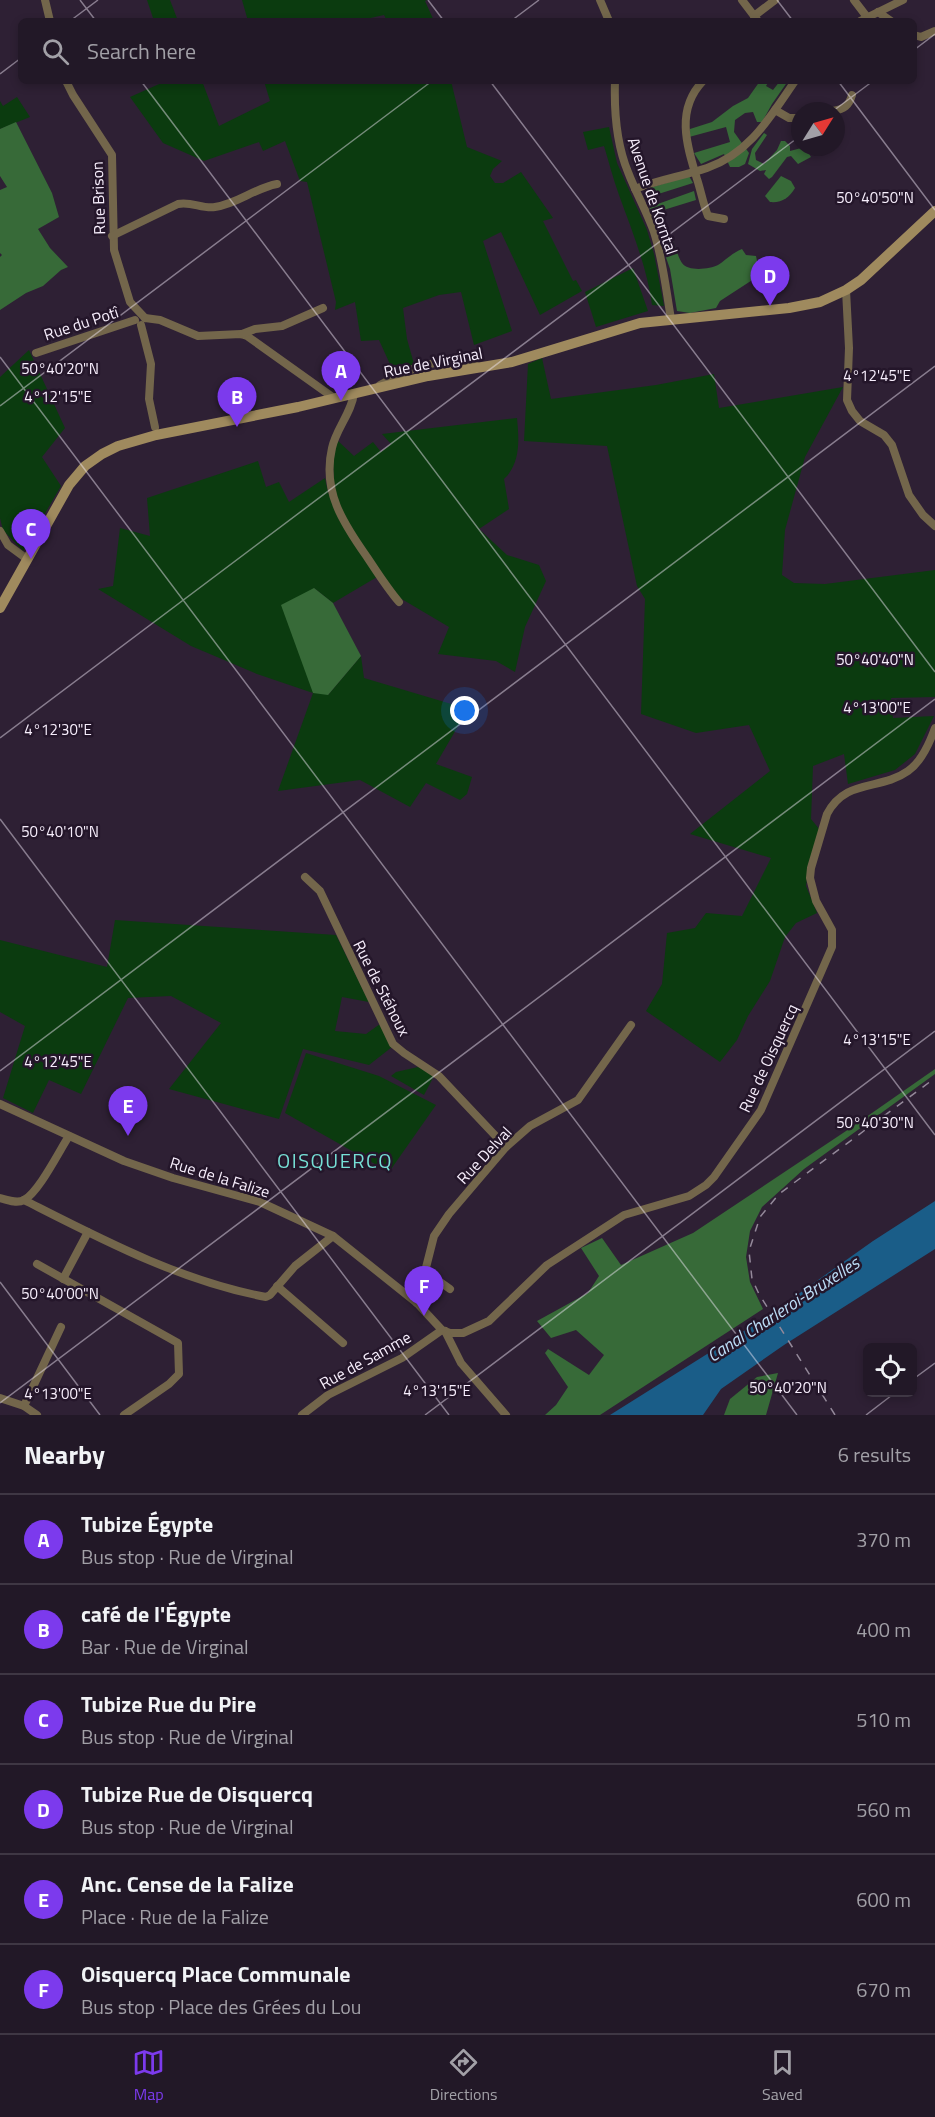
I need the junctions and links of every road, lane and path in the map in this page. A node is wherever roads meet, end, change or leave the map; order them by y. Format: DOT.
graph roads {
  1 [pos="45,0"];
  2 [pos="600,0"];
  3 [pos="742,0"];
  4 [pos="775,0"];
  5 [pos="854,0"];
  6 [pos="903,0"];
  7 [pos="878,12"];
  8 [pos="49,18"];
  9 [pos="608,18"];
  10 [pos="756,18"];
  11 [pos="863,18"];
  12 [pos="866,18"];
  13 [pos="887,18"];
  14 [pos="935,31"];
  15 [pos="917,36"];
  16 [pos="68,84"];
  17 [pos="615,84"];
  18 [pos="701,84"];
  19 [pos="793,84"];
  20 [pos="852,95"];
  21 [pos="845,106"];
  22 [pos="775,110"];
  23 [pos="791,118"];
  24 [pos="694,172"];
  25 [pos="277,184"];
  26 [pos="635,189"];
  27 [pos="935,211"];
  28 [pos="724,219"];
  29 [pos="112,236"];
  30 [pos="846,290"];
  31 [pos="323,308"];
  32 [pos="143,319"];
  33 [pos="671,319"];
  34 [pos="242,334"];
  35 [pos="36,353"];
  36 [pos="354,393"];
  37 [pos="334,398"];
  38 [pos="155,427"];
  39 [pos="935,526"];
  40 [pos="0,531"];
  41 [pos="27,560"];
  42 [pos="399,602"];
  43 [pos="0,608"];
  44 [pos="935,728"];
  45 [pos="305,877"];
  46 [pos="631,1025"];
  47 [pos="0,1104"];
  48 [pos="69,1136"];
  49 [pos="506,1147"];
  50 [pos="0,1198"];
  51 [pos="24,1200"];
  52 [pos="88,1232"];
  53 [pos="333,1236"];
  54 [pos="37,1264"];
  55 [pos="426,1272"];
  56 [pos="63,1279"];
  57 [pos="277,1286"];
  58 [pos="450,1288"];
  59 [pos="417,1303"];
  60 [pos="61,1327"];
  61 [pos="443,1331"];
  62 [pos="342,1343"];
  63 [pos="0,1398"];
  64 [pos="24,1406"];
  65 [pos="37,1415"];
  66 [pos="124,1415"];
  67 [pos="302,1415"];
  68 [pos="506,1415"];
  1 -- 8 [label="street"];
  2 -- 9 [label="street"];
  3 -- 10 [label="street"];
  4 -- 10 [label="street"];
  5 -- 11 [label="street"];
  6 -- 7 [label="street"];
  7 -- 12 [label="street"];
  7 -- 13 [label="street"];
  14 -- 15 [label="street"];
  16 -- 29 [label="street, Rue Brison"];
  17 -- 26 [label="street, Avenue de Korntal"];
  18 -- 24 [label="street"];
  19 -- 22 [label="street"];
  20 -- 21 [label="street"];
  22 -- 23 [label="street"];
  22 -- 24 [label="street"];
  24 -- 26 [label="street"];
  24 -- 28 [label="street"];
  25 -- 29 [label="street"];
  26 -- 33 [label="street, Avenue de Korntal"];
  27 -- 30 [label="street, Rue de Virginal"];
  29 -- 32 [label="street, Rue Brison"];
  30 -- 33 [label="street, Rue de Virginal"];
  30 -- 39 [label="street"];
  31 -- 34 [label="street, Rue Brison"];
  32 -- 34 [label="street, Rue Brison"];
  32 -- 35 [label="street, Rue du Potî"];
  32 -- 38 [label="street"];
  33 -- 36 [label="street, Rue de Virginal"];
  34 -- 37 [label="street"];
  36 -- 37 [label="street, Rue de Virginal"];
  36 -- 42 [label="street"];
  37 -- 41 [label="street, Rue de Virginal"];
  40 -- 41 [label="street"];
  41 -- 43 [label="street, Rue de Virginal"];
  44 -- 61 [label="street, Rue de Oisquercq"];
  45 -- 49 [label="street, Rue de Stéhoux"];
  46 -- 49 [label="street, Rue Delval"];
  47 -- 48 [label="street, Rue de la Falize"];
  48 -- 51 [label="street"];
  48 -- 53 [label="street, Rue de la Falize"];
  49 -- 55 [label="street, Rue Delval"];
  50 -- 51 [label="street"];
  51 -- 52 [label="street"];
  52 -- 56 [label="street"];
  52 -- 57 [label="street"];
  53 -- 57 [label="street"];
  53 -- 59 [label="street, Rue de la Falize"];
  54 -- 56 [label="street"];
  55 -- 58 [label="street"];
  55 -- 59 [label="street, Rue Delval"];
  56 -- 66 [label="street"];
  57 -- 62 [label="street"];
  59 -- 61 [label="street, Rue de la Falize"];
  60 -- 64 [label="street"];
  61 -- 67 [label="street, Rue de Samme"];
  61 -- 68 [label="street, Rue de la Falize"];
  63 -- 64 [label="street"];
  64 -- 65 [label="street"];
}
